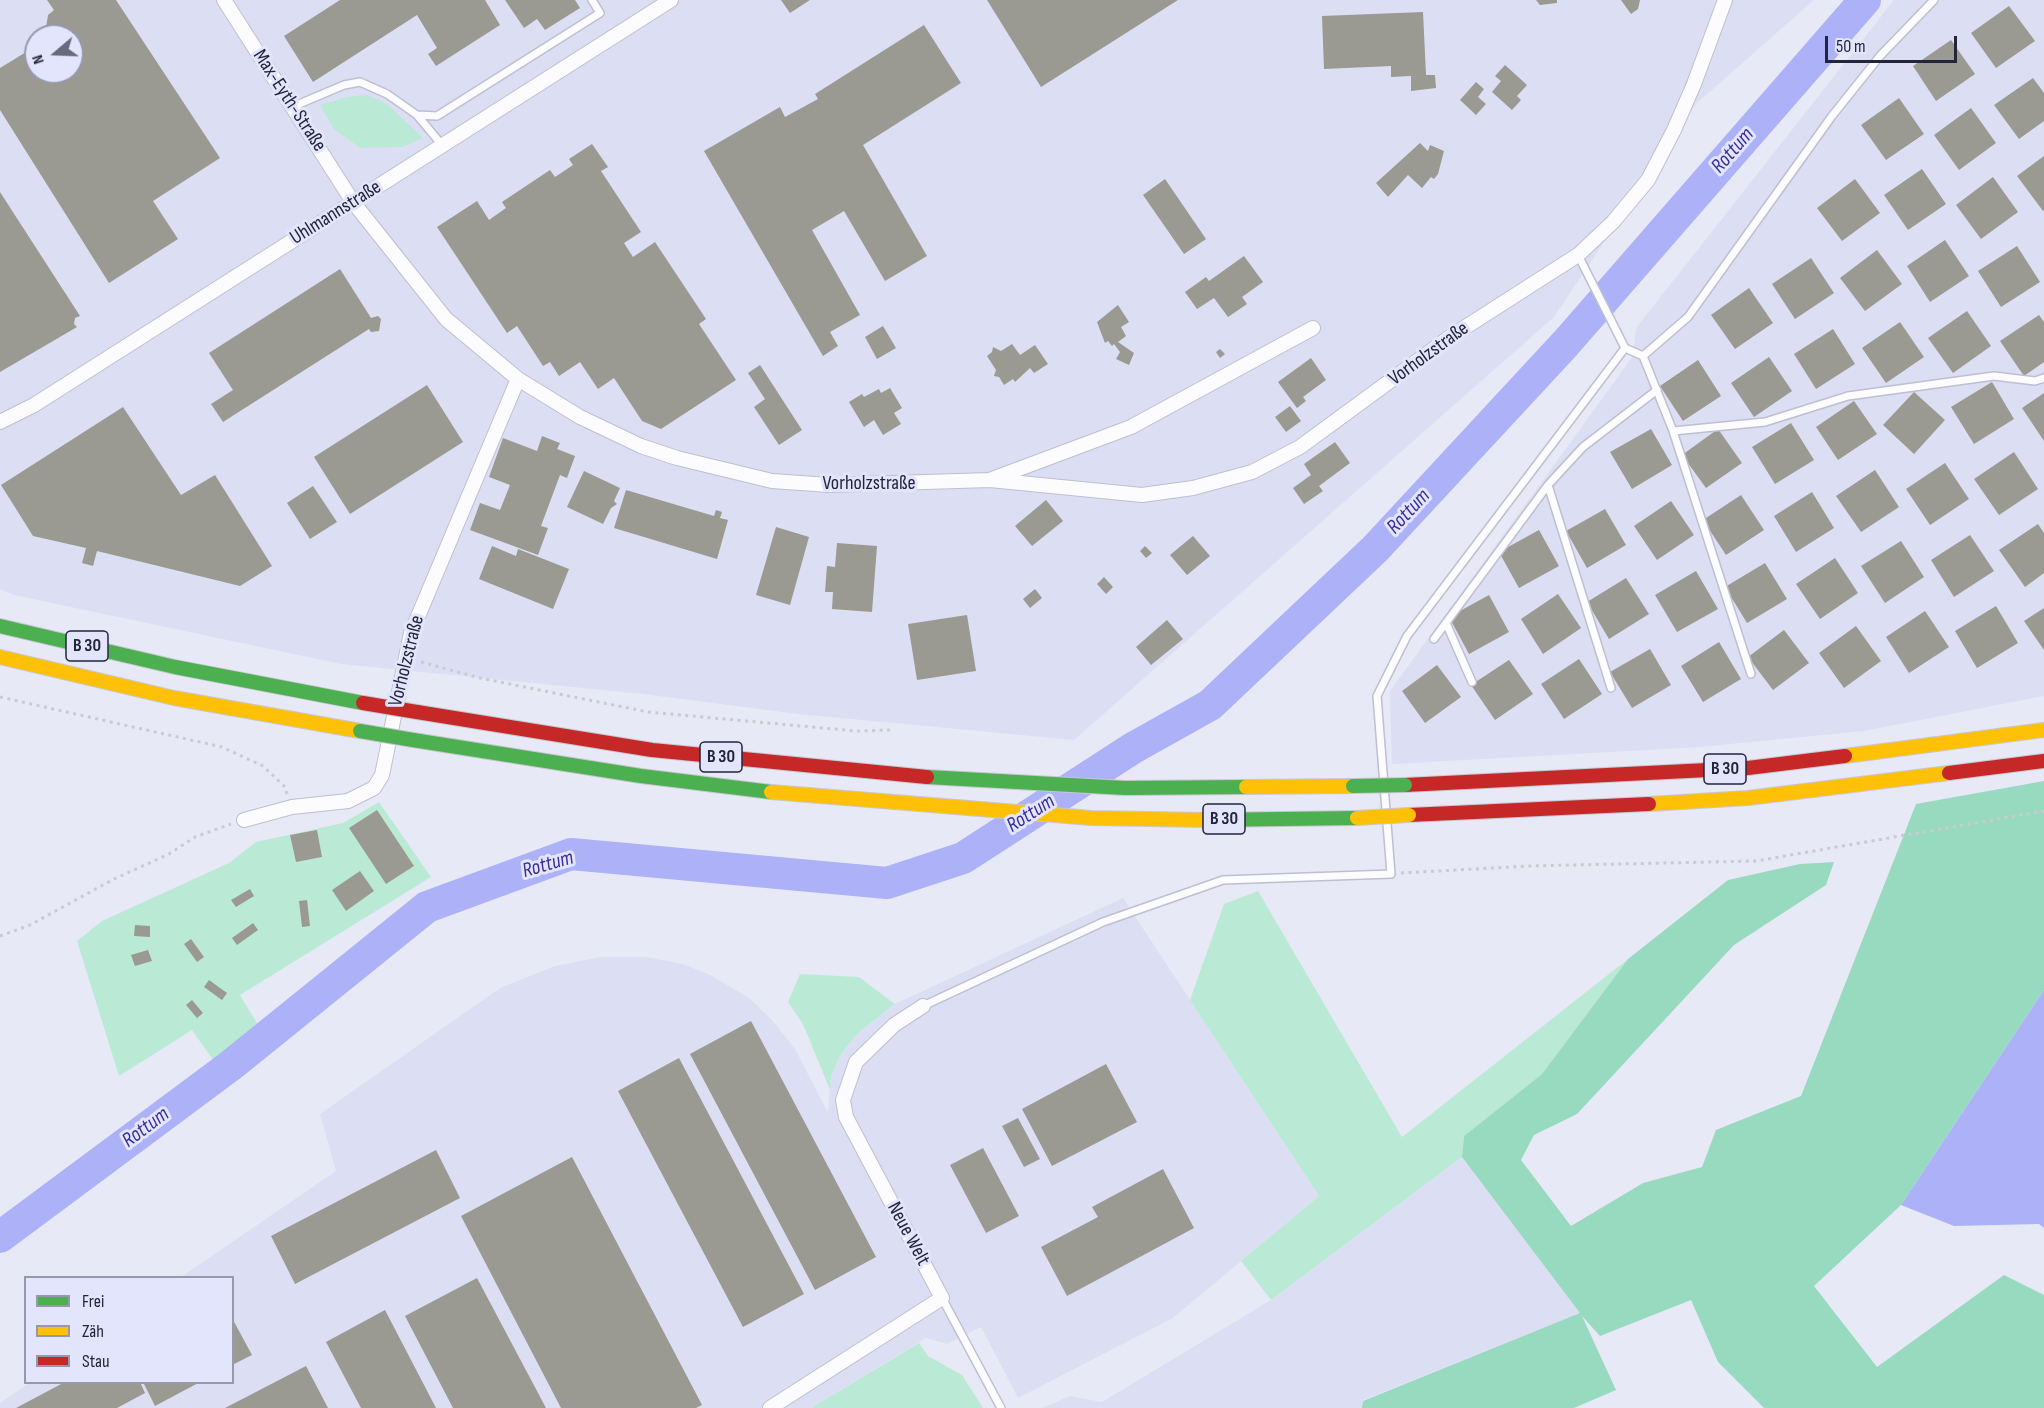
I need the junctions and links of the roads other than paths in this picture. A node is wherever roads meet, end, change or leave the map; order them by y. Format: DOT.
graph roads {
  1 [pos="224,0"];
  2 [pos="592,0"];
  3 [pos="671,0"];
  4 [pos="1725,0"];
  5 [pos="1934,0"];
  6 [pos="292,107"];
  7 [pos="417,115"];
  8 [pos="442,146"];
  9 [pos="353,202"];
  10 [pos="1578,255"];
  11 [pos="1312,328"];
  12 [pos="1625,348"];
  13 [pos="1643,356"];
  14 [pos="2044,378"];
  15 [pos="518,379"];
  16 [pos="1657,390"];
  17 [pos="0,422"];
  18 [pos="1673,430"];
  19 [pos="990,480"];
  20 [pos="1548,485"];
  21 [pos="1446,624"];
  22 [pos="0,626"];
  23 [pos="1434,639"];
  24 [pos="0,657"];
  25 [pos="1751,674"];
  26 [pos="1472,682"];
  27 [pos="1611,688"];
  28 [pos="2044,730"];
  29 [pos="2044,762"];
  30 [pos="244,820"];
  31 [pos="923,1006"];
  32 [pos="942,1298"];
  33 [pos="770,1408"];
  34 [pos="1000,1408"];
  1 -- 6 [label="street, Max-Eyth-Straße"];
  2 -- 7 [label="lane"];
  3 -- 8 [label="street, Uhlmannstraße"];
  4 -- 10 [label="street, Vorholzstraße"];
  5 -- 13 [label="lane"];
  6 -- 7 [label="lane"];
  6 -- 9 [label="street, Max-Eyth-Straße"];
  7 -- 8 [label="lane"];
  8 -- 9 [label="street, Uhlmannstraße"];
  9 -- 15 [label="street, Vorholzstraße"];
  9 -- 17 [label="street, Uhlmannstraße"];
  10 -- 12 [label="lane"];
  10 -- 19 [label="street, Vorholzstraße"];
  11 -- 19 [label="street, Vorholzstraße"];
  12 -- 13 [label="lane"];
  12 -- 31 [label="lane"];
  13 -- 16 [label="lane"];
  14 -- 18 [label="lane"];
  15 -- 19 [label="street, Vorholzstraße"];
  15 -- 30 [label="street, Vorholzstraße"];
  16 -- 18 [label="lane"];
  16 -- 20 [label="lane"];
  18 -- 25 [label="lane"];
  20 -- 21 [label="lane"];
  20 -- 27 [label="lane"];
  21 -- 23 [label="lane"];
  21 -- 26 [label="lane"];
  22 -- 28 [label="highway, B 30, bridge"];
  24 -- 29 [label="highway, B 30, bridge"];
  31 -- 32 [label="street, Neue Welt"];
  32 -- 33 [label="street"];
  32 -- 34 [label="lane"];
}
